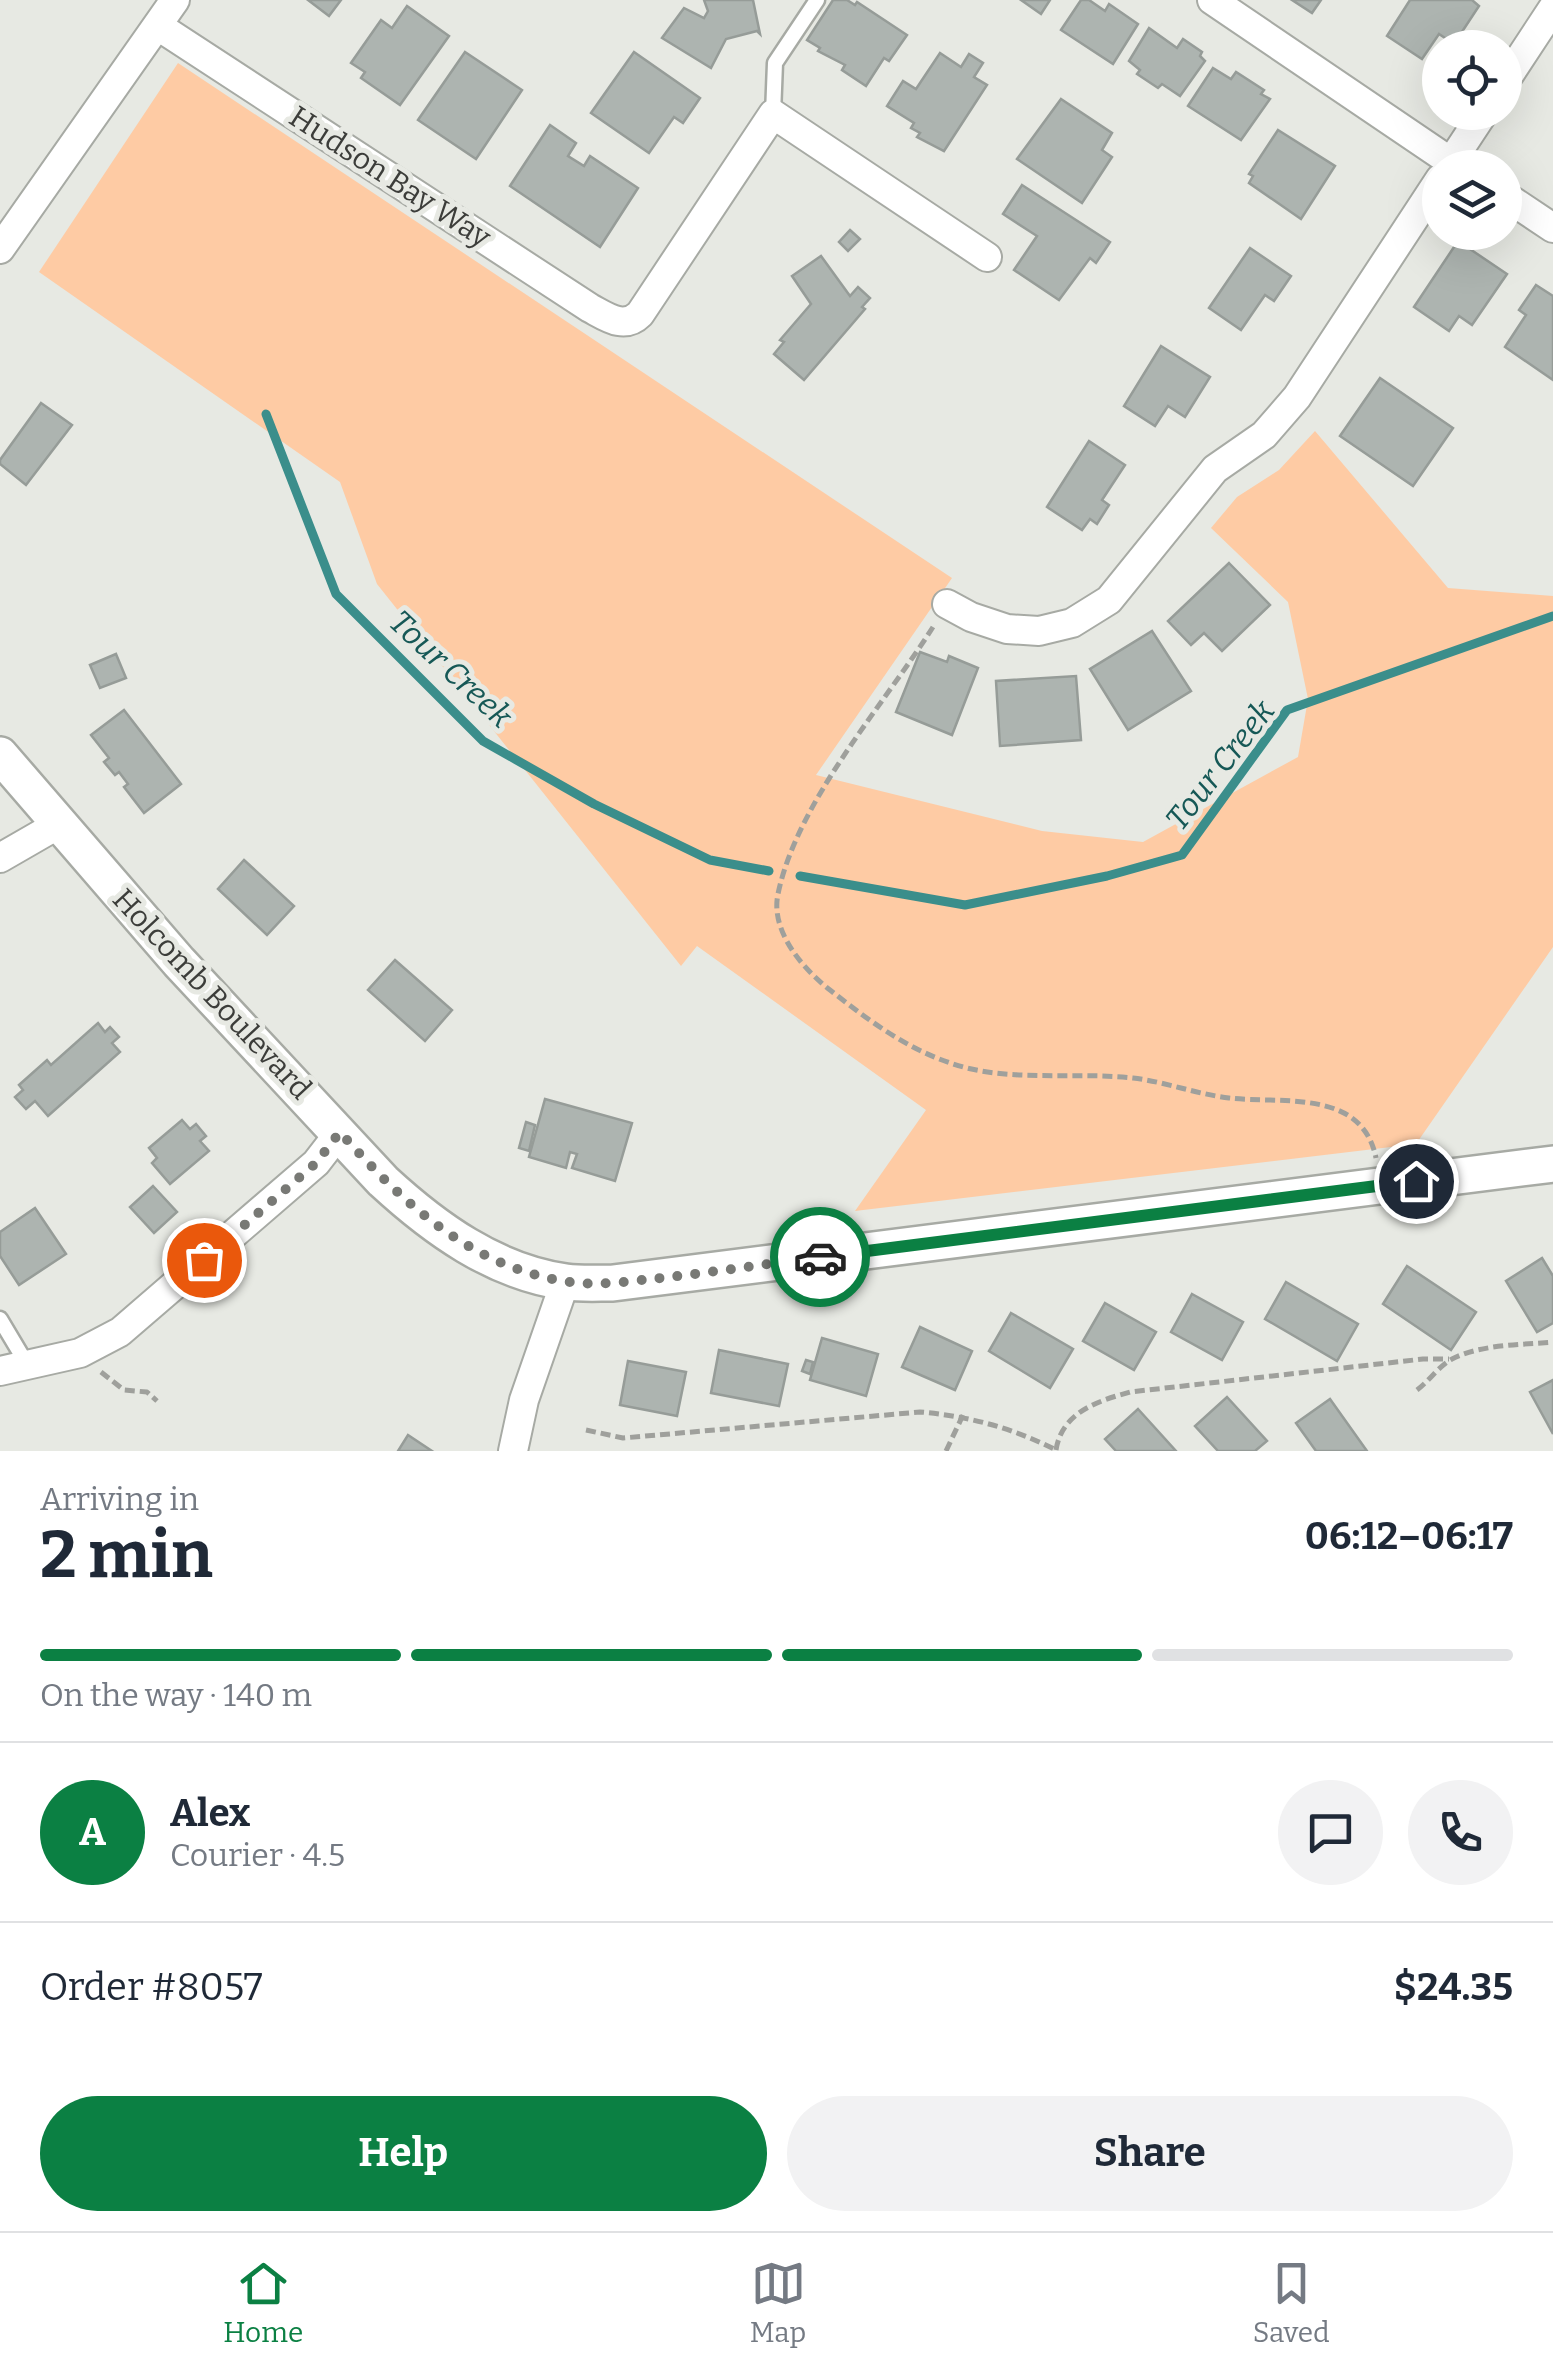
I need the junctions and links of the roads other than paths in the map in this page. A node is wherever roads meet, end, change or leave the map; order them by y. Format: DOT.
graph roads {
  1 [pos="174,0"];
  2 [pos="816,0"];
  3 [pos="1212,0"];
  4 [pos="1553,8"];
  5 [pos="158,26"];
  6 [pos="1522,55"];
  7 [pos="772,114"];
  8 [pos="1423,150"];
  9 [pos="1522,207"];
  10 [pos="1422,211"];
  11 [pos="1553,228"];
  12 [pos="0,249"];
  13 [pos="987,257"];
  14 [pos="947,604"];
  15 [pos="0,755"];
  16 [pos="59,824"];
  17 [pos="0,858"];
  18 [pos="340,1132"];
  19 [pos="1553,1164"];
  20 [pos="566,1282"];
  21 [pos="0,1319"];
  22 [pos="28,1366"];
  23 [pos="0,1370"];
  24 [pos="514,1451"];
  1 -- 5 [label="street"];
  2 -- 7 [label="lane"];
  3 -- 8 [label="street"];
  4 -- 6 [label="street"];
  5 -- 7 [label="street, Hudson Bay Way"];
  5 -- 12 [label="street"];
  7 -- 13 [label="street"];
  9 -- 11 [label="street"];
  10 -- 14 [label="street"];
  15 -- 16 [label="street, Holcomb Boulevard"];
  16 -- 17 [label="street"];
  16 -- 18 [label="street, Holcomb Boulevard"];
  18 -- 20 [label="street, Holcomb Boulevard"];
  18 -- 22 [label="street"];
  19 -- 20 [label="street, Holcomb Boulevard"];
  20 -- 24 [label="street"];
  21 -- 22 [label="lane"];
  22 -- 23 [label="street"];
}
